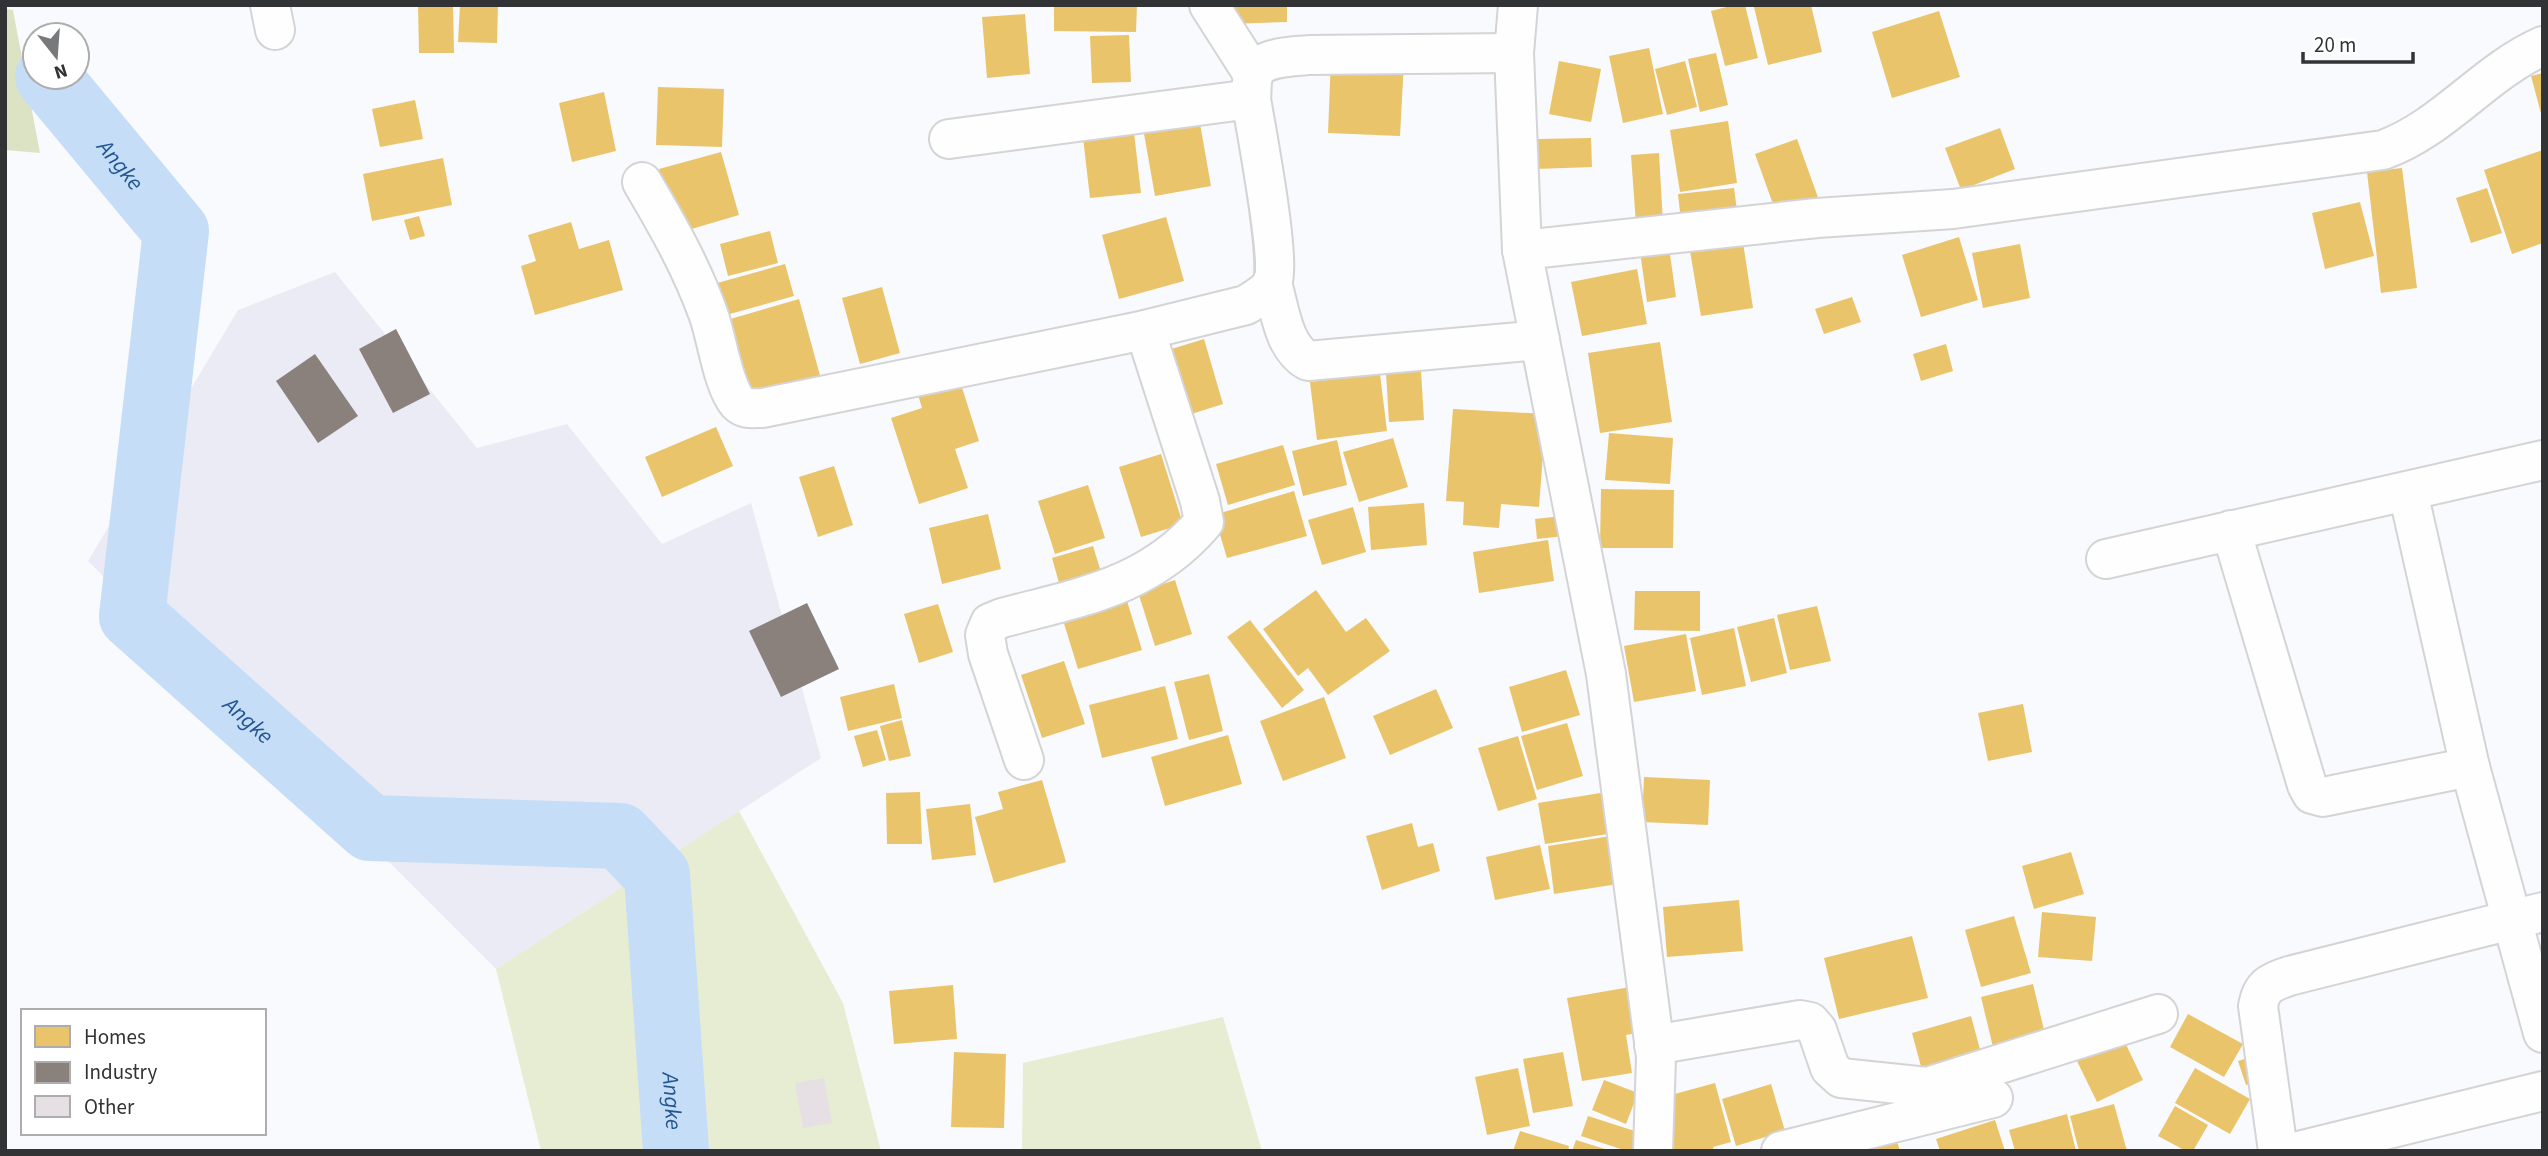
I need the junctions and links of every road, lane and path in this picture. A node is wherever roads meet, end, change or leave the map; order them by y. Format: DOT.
graph roads {
  1 [pos="1209,5"];
  2 [pos="1518,5"];
  3 [pos="2543,46"];
  4 [pos="1514,53"];
  5 [pos="1252,86"];
  6 [pos="949,139"];
  7 [pos="642,182"];
  8 [pos="1522,250"];
  9 [pos="1272,284"];
  10 [pos="1145,330"];
  11 [pos="1540,340"];
  12 [pos="2543,460"];
  13 [pos="2408,492"];
  14 [pos="2231,530"];
  15 [pos="2106,559"];
  16 [pos="1024,760"];
  17 [pos="2470,767"];
  18 [pos="2528,915"];
  19 [pos="2158,1014"];
  20 [pos="2543,1033"];
  21 [pos="1654,1045"];
  22 [pos="2543,1091"];
  23 [pos="1993,1098"];
  24 [pos="1653,1151"];
  25 [pos="1781,1151"];
  26 [pos="2278,1151"];
  27 [pos="2299,1151"];
  1 -- 5 [label="street"];
  2 -- 4 [label="street"];
  3 -- 8 [label="street"];
  4 -- 5 [label="street"];
  4 -- 8 [label="street"];
  5 -- 6 [label="street"];
  5 -- 9 [label="street"];
  7 -- 10 [label="street"];
  8 -- 11 [label="street"];
  9 -- 10 [label="street"];
  9 -- 11 [label="street"];
  10 -- 16 [label="street"];
  11 -- 21 [label="street"];
  12 -- 13 [label="street"];
  13 -- 14 [label="street"];
  13 -- 17 [label="street"];
  14 -- 15 [label="street"];
  14 -- 17 [label="street"];
  17 -- 18 [label="street"];
  18 -- 20 [label="street"];
  18 -- 26 [label="street"];
  19 -- 21 [label="street"];
  21 -- 24 [label="street"];
  22 -- 27 [label="street"];
  23 -- 25 [label="street"];
}
